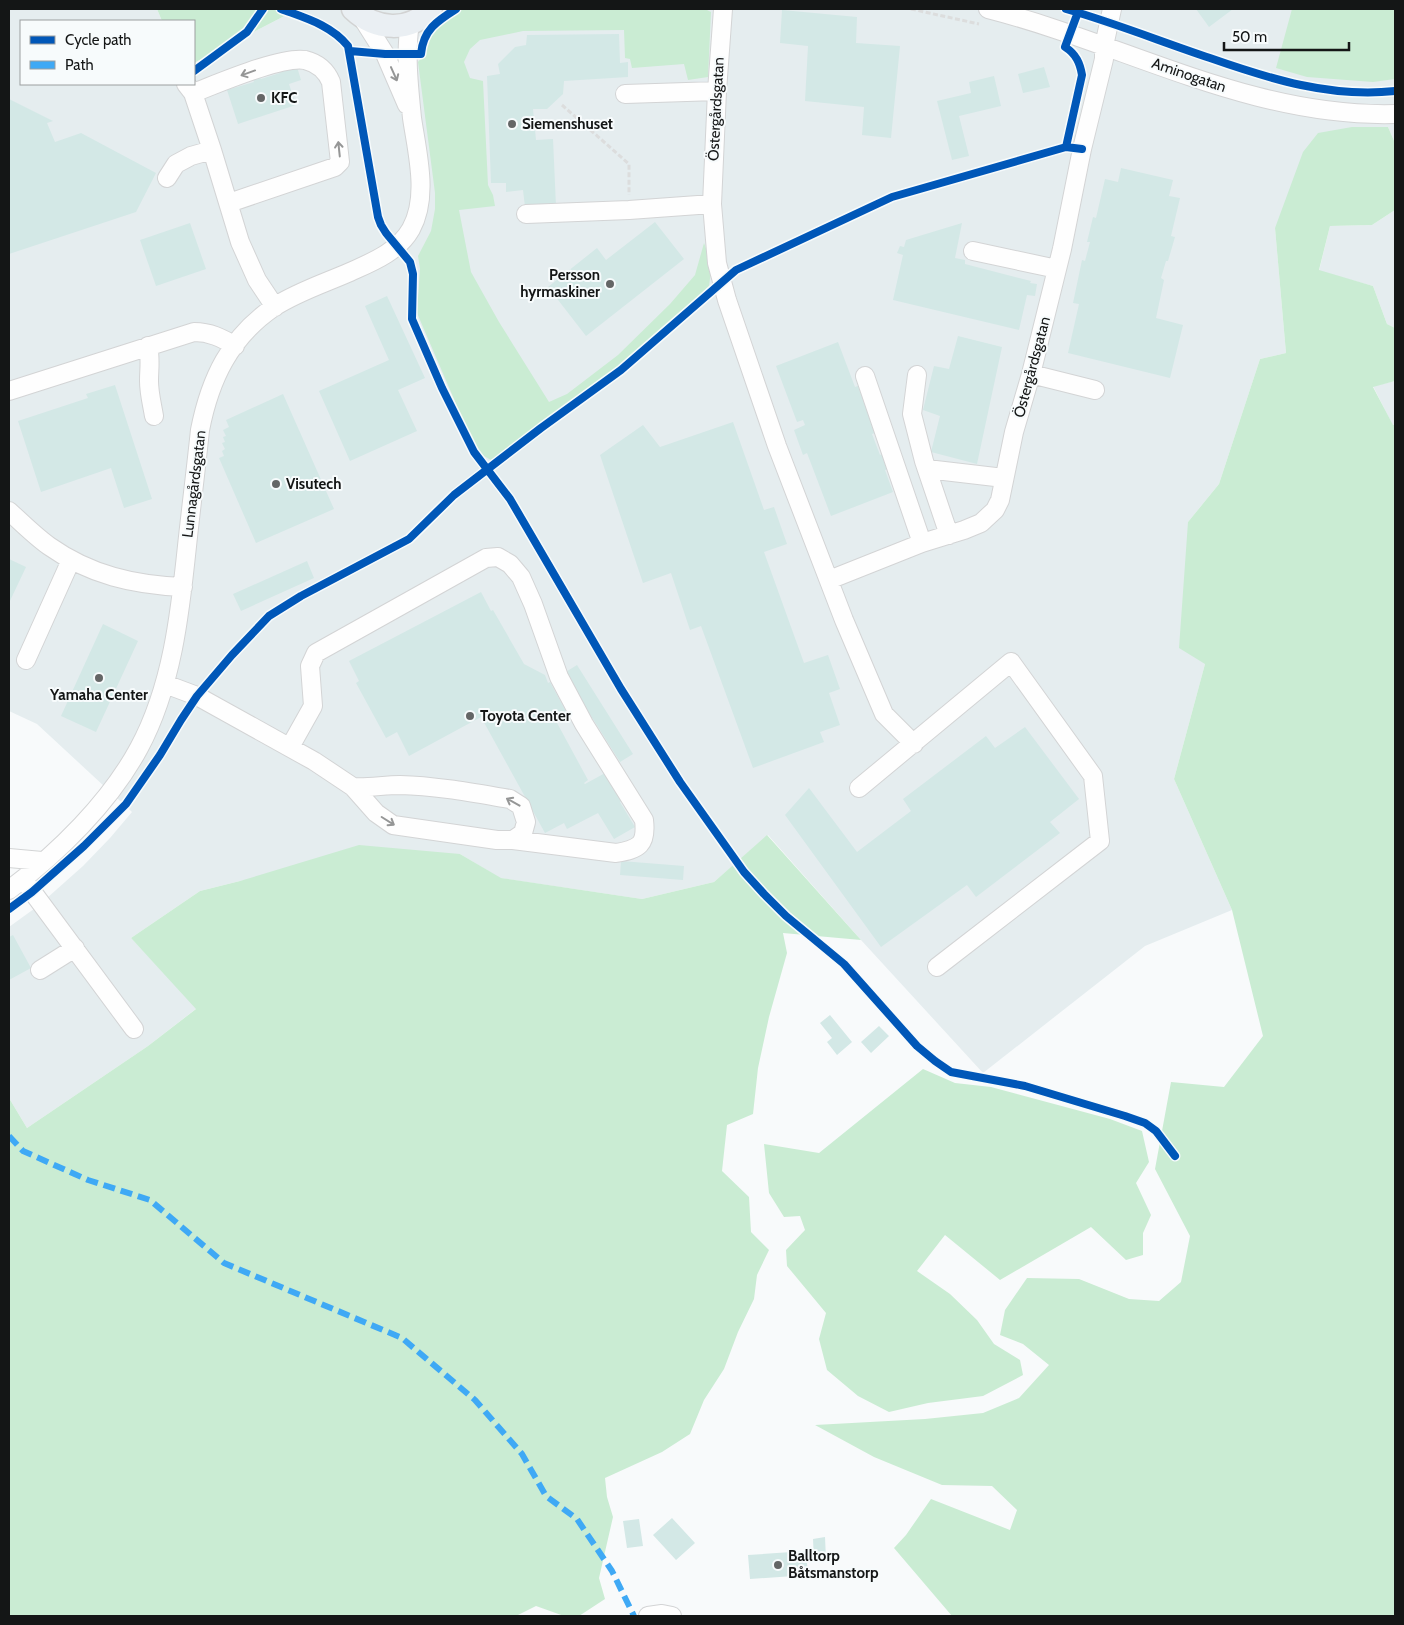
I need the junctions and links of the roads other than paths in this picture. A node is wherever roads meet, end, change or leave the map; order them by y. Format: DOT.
graph roads {
  1 [pos="431,9"];
  2 [pos="723,9"];
  3 [pos="988,9"];
  4 [pos="1112,9"];
  5 [pos="357,13"];
  6 [pos="410,23"];
  7 [pos="1104,46"];
  8 [pos="189,88"];
  9 [pos="717,91"];
  10 [pos="625,94"];
  11 [pos="1395,114"];
  12 [pos="412,117"];
  13 [pos="212,150"];
  14 [pos="167,178"];
  15 [pos="229,203"];
  16 [pos="712,204"];
  17 [pos="526,214"];
  18 [pos="974,251"];
  19 [pos="1057,269"];
  20 [pos="275,306"];
  21 [pos="148,346"];
  22 [pos="235,346"];
  23 [pos="917,374"];
  24 [pos="1031,374"];
  25 [pos="865,376"];
  26 [pos="1095,390"];
  27 [pos="9,391"];
  28 [pos="154,416"];
  29 [pos="927,468"];
  30 [pos="1004,478"];
  31 [pos="9,511"];
  32 [pos="949,535"];
  33 [pos="922,543"];
  34 [pos="71,560"];
  35 [pos="829,580"];
  36 [pos="183,587"];
  37 [pos="26,660"];
  38 [pos="165,684"];
  39 [pos="914,744"];
  40 [pos="290,747"];
  41 [pos="353,787"];
  42 [pos="859,788"];
  43 [pos="513,840"];
  44 [pos="9,858"];
  45 [pos="42,861"];
  46 [pos="23,879"];
  47 [pos="9,890"];
  48 [pos="75,948"];
  49 [pos="937,967"];
  50 [pos="40,970"];
  51 [pos="134,1029"];
  52 [pos="648,1616"];
  53 [pos="672,1616"];
  1 -- 6 [label="main road"];
  2 -- 9 [label="street, Östergårdsgatan"];
  3 -- 7 [label="street, Aminogatan"];
  4 -- 7 [label="street, Östergårdsgatan"];
  5 -- 6 [label="main road"];
  5 -- 12 [label="street, Lunnagårdsgatan, one-way"];
  6 -- 12 [label="street, Lunnagårdsgatan"];
  7 -- 11 [label="street, Aminogatan"];
  7 -- 19 [label="street, Östergårdsgatan"];
  8 -- 13 [label="street"];
  15 -- 8 [label="street, one-way"];
  9 -- 10 [label="street"];
  9 -- 16 [label="street, Östergårdsgatan"];
  12 -- 20 [label="street, Lunnagårdsgatan"];
  13 -- 14 [label="street"];
  13 -- 15 [label="street"];
  15 -- 20 [label="street"];
  16 -- 17 [label="street"];
  16 -- 35 [label="street, Östergårdsgatan"];
  18 -- 19 [label="street"];
  19 -- 24 [label="street, Östergårdsgatan"];
  20 -- 22 [label="street, Lunnagårdsgatan"];
  21 -- 22 [label="street"];
  21 -- 27 [label="street"];
  21 -- 28 [label="street"];
  22 -- 36 [label="street, Lunnagårdsgatan"];
  23 -- 29 [label="street"];
  24 -- 26 [label="street"];
  24 -- 30 [label="street, Östergårdsgatan"];
  25 -- 33 [label="street"];
  29 -- 30 [label="street"];
  29 -- 32 [label="street"];
  30 -- 32 [label="street, Östergårdsgatan"];
  31 -- 34 [label="street"];
  32 -- 33 [label="street, Östergårdsgatan"];
  33 -- 35 [label="street, Östergårdsgatan"];
  34 -- 36 [label="street"];
  34 -- 37 [label="street"];
  35 -- 39 [label="street, Östergårdsgatan"];
  36 -- 38 [label="street, Lunnagårdsgatan"];
  38 -- 40 [label="street"];
  38 -- 45 [label="street, Lunnagårdsgatan"];
  39 -- 42 [label="street"];
  39 -- 49 [label="street"];
  40 -- 41 [label="street"];
  40 -- 43 [label="street"];
  41 -- 43 [label="street, one-way"];
  43 -- 41 [label="street, one-way"];
  44 -- 45 [label="street"];
  45 -- 46 [label="street, Lunnagårdsgatan"];
  46 -- 47 [label="street, Lunnagårdsgatan"];
  46 -- 48 [label="street"];
  48 -- 50 [label="street"];
  48 -- 51 [label="street"];
  52 -- 53 [label="street"];
}
